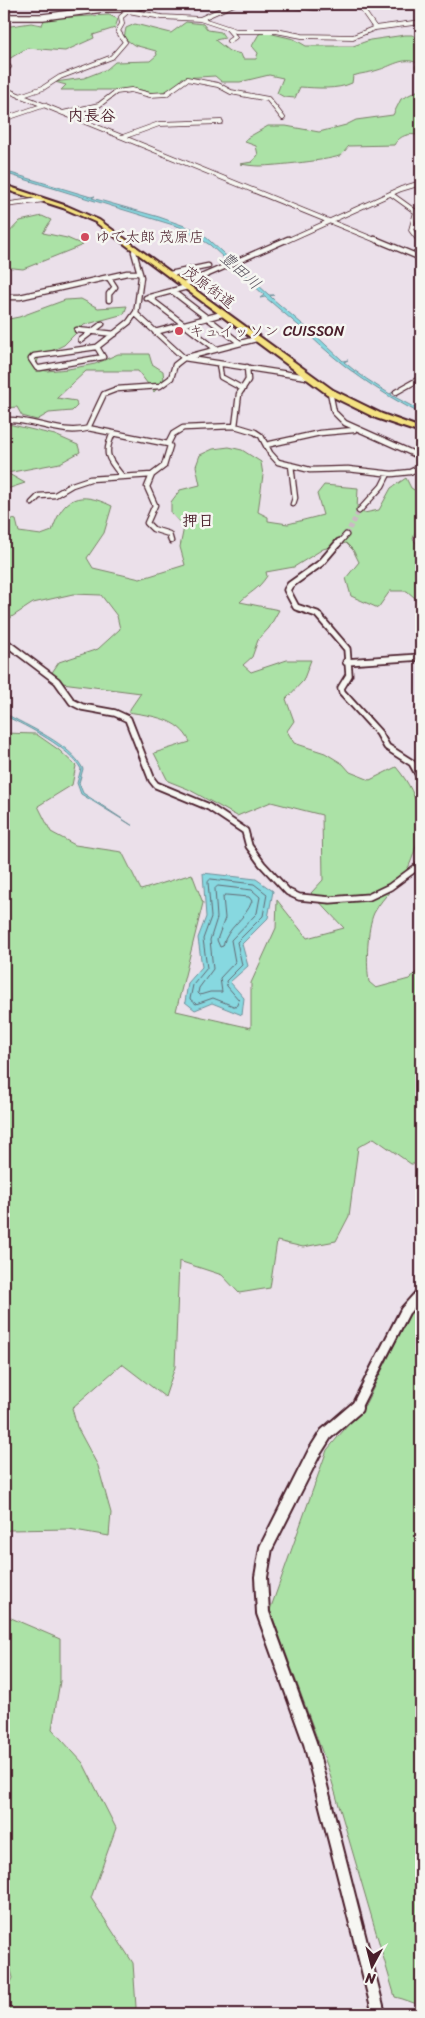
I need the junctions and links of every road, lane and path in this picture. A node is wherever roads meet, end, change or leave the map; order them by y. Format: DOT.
graph roads {
  1 [pos="152,4"];
  2 [pos="234,4"];
  3 [pos="270,4"];
  4 [pos="371,4"];
  5 [pos="359,6"];
  6 [pos="130,8"];
  7 [pos="4,17"];
  8 [pos="200,19"];
  9 [pos="421,22"];
  10 [pos="375,28"];
  11 [pos="229,30"];
  12 [pos="228,41"];
  13 [pos="9,67"];
  14 [pos="4,69"];
  15 [pos="4,89"];
  16 [pos="20,96"];
  17 [pos="44,105"];
  18 [pos="63,113"];
  19 [pos="283,118"];
  20 [pos="4,119"];
  21 [pos="221,122"];
  22 [pos="123,137"];
  23 [pos="421,182"];
  24 [pos="4,187"];
  25 [pos="391,194"];
  26 [pos="42,200"];
  27 [pos="4,205"];
  28 [pos="331,221"];
  29 [pos="421,239"];
  30 [pos="136,248"];
  31 [pos="421,258"];
  32 [pos="208,266"];
  33 [pos="140,272"];
  34 [pos="170,274"];
  35 [pos="109,278"];
  36 [pos="185,286"];
  37 [pos="172,291"];
  38 [pos="4,297"];
  39 [pos="148,297"];
  40 [pos="138,299"];
  41 [pos="109,300"];
  42 [pos="136,312"];
  43 [pos="222,314"];
  44 [pos="207,318"];
  45 [pos="102,324"];
  46 [pos="184,325"];
  47 [pos="77,330"];
  48 [pos="92,332"];
  49 [pos="155,332"];
  50 [pos="115,334"];
  51 [pos="256,339"];
  52 [pos="81,340"];
  53 [pos="240,343"];
  54 [pos="97,347"];
  55 [pos="216,350"];
  56 [pos="184,358"];
  57 [pos="219,364"];
  58 [pos="247,367"];
  59 [pos="307,377"];
  60 [pos="421,378"];
  61 [pos="243,389"];
  62 [pos="330,392"];
  63 [pos="396,392"];
  64 [pos="8,420"];
  65 [pos="235,426"];
  66 [pos="90,428"];
  67 [pos="357,430"];
  68 [pos="421,431"];
  69 [pos="113,433"];
  70 [pos="168,444"];
  71 [pos="266,445"];
  72 [pos="421,457"];
  73 [pos="291,465"];
  74 [pos="421,467"];
  75 [pos="388,474"];
  76 [pos="152,475"];
  77 [pos="122,476"];
  78 [pos="32,503"];
  79 [pos="293,504"];
  80 [pos="359,511"];
  81 [pos="346,535"];
  82 [pos="171,541"];
  83 [pos="4,641"];
  84 [pos="421,657"];
  85 [pos="346,662"];
  86 [pos="421,779"];
  87 [pos="421,864"];
  88 [pos="421,1293"];
  89 [pos="379,2014"];
  1 -- 6 [label="main road"];
  2 -- 8 [label="street"];
  3 -- 5 [label="street"];
  4 -- 5 [label="street"];
  5 -- 10 [label="street"];
  6 -- 7 [label="main road"];
  6 -- 8 [label="street"];
  6 -- 16 [label="street"];
  8 -- 11 [label="street"];
  9 -- 10 [label="street"];
  10 -- 11 [label="street"];
  11 -- 12 [label="street"];
  13 -- 14 [label="street"];
  15 -- 16 [label="street"];
  16 -- 17 [label="street"];
  17 -- 18 [label="street"];
  17 -- 20 [label="street"];
  18 -- 19 [label="street"];
  18 -- 22 [label="street"];
  21 -- 22 [label="street"];
  22 -- 28 [label="street"];
  23 -- 25 [label="street"];
  24 -- 26 [label="main road, 茂原街道"];
  25 -- 28 [label="street"];
  25 -- 29 [label="street"];
  26 -- 27 [label="street"];
  26 -- 30 [label="main road, 茂原街道"];
  28 -- 31 [label="street"];
  28 -- 36 [label="street"];
  30 -- 33 [label="street"];
  30 -- 34 [label="main road, 茂原街道"];
  32 -- 34 [label="street"];
  33 -- 35 [label="street"];
  33 -- 40 [label="street"];
  34 -- 36 [label="main road, 茂原街道"];
  35 -- 38 [label="street"];
  35 -- 41 [label="street"];
  36 -- 37 [label="street"];
  36 -- 43 [label="main road, 茂原街道"];
  37 -- 39 [label="street"];
  37 -- 44 [label="street"];
  39 -- 40 [label="street"];
  39 -- 46 [label="street"];
  40 -- 42 [label="street"];
  42 -- 49 [label="street"];
  42 -- 50 [label="street"];
  43 -- 44 [label="street"];
  43 -- 51 [label="main road, 茂原街道"];
  44 -- 46 [label="street"];
  44 -- 53 [label="street"];
  45 -- 48 [label="street"];
  46 -- 49 [label="street"];
  46 -- 55 [label="street"];
  47 -- 48 [label="street"];
  48 -- 50 [label="street"];
  48 -- 52 [label="street"];
  49 -- 56 [label="street"];
  50 -- 54 [label="street"];
  51 -- 53 [label="street"];
  51 -- 59 [label="main road, 茂原街道"];
  53 -- 55 [label="street"];
  54 -- 54 [label="street"];
  55 -- 56 [label="street"];
  56 -- 57 [label="street"];
  56 -- 66 [label="street"];
  57 -- 58 [label="street"];
  57 -- 61 [label="street"];
  58 -- 59 [label="street"];
  58 -- 61 [label="street"];
  59 -- 62 [label="main road, 茂原街道"];
  60 -- 63 [label="street"];
  61 -- 65 [label="street"];
  62 -- 67 [label="street"];
  62 -- 68 [label="main road, 茂原街道"];
  64 -- 66 [label="street"];
  65 -- 70 [label="street"];
  65 -- 71 [label="street"];
  66 -- 69 [label="street"];
  67 -- 71 [label="street"];
  67 -- 72 [label="street"];
  69 -- 70 [label="street"];
  69 -- 77 [label="street"];
  70 -- 76 [label="street"];
  71 -- 73 [label="street"];
  73 -- 75 [label="street"];
  73 -- 79 [label="street"];
  74 -- 75 [label="street"];
  75 -- 80 [label="street"];
  76 -- 77 [label="street"];
  76 -- 82 [label="street"];
  77 -- 78 [label="street"];
  81 -- 85 [label="street"];
  83 -- 87 [label="street"];
  84 -- 85 [label="street"];
  85 -- 86 [label="street"];
  88 -- 89 [label="street"];
}
